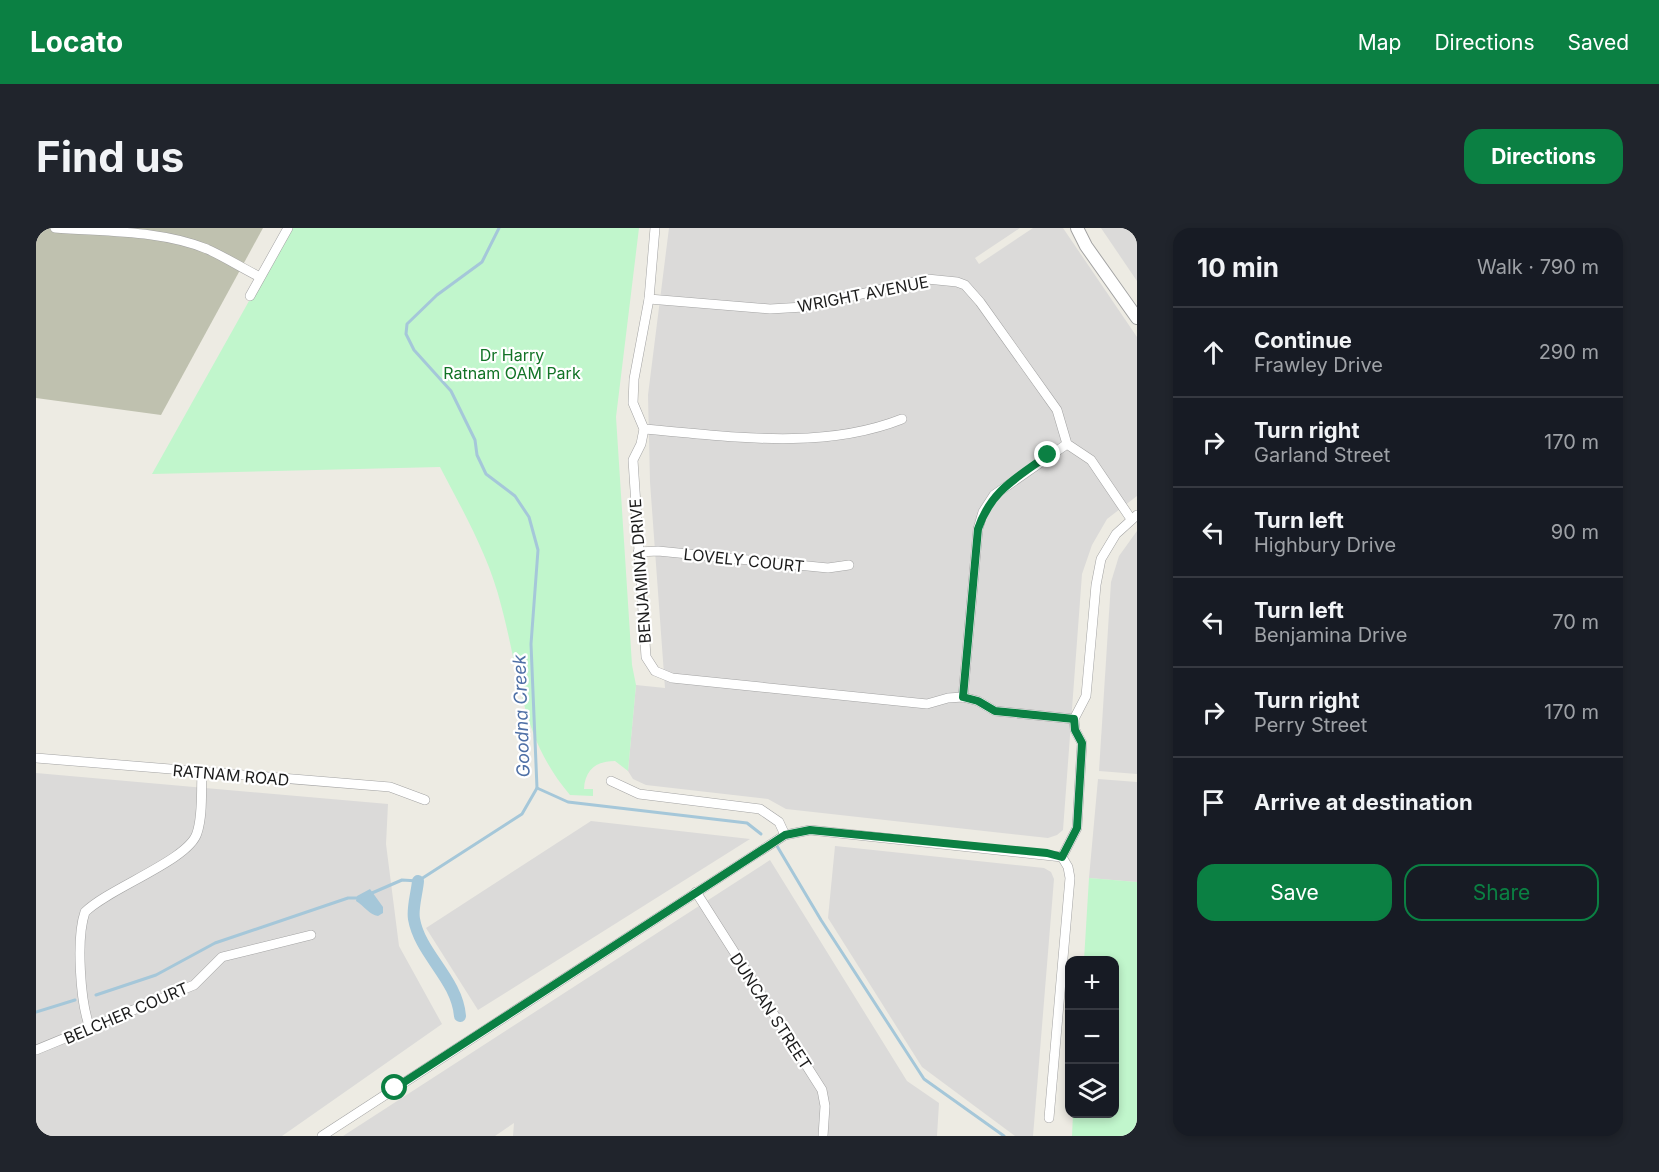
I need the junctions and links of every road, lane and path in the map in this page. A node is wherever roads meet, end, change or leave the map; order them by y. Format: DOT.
graph roads {
  1 [pos="55,228"];
  2 [pos="288,228"];
  3 [pos="655,228"];
  4 [pos="1077,228"];
  5 [pos="260,277"];
  6 [pos="250,296"];
  7 [pos="649,299"];
  8 [pos="1137,318"];
  9 [pos="902,419"];
  10 [pos="644,429"];
  11 [pos="1067,444"];
  12 [pos="1134,517"];
  13 [pos="638,552"];
  14 [pos="849,565"];
  15 [pos="963,697"];
  16 [pos="1074,719"];
  17 [pos="36,758"];
  18 [pos="202,773"];
  19 [pos="611,781"];
  20 [pos="424,800"];
  21 [pos="785,835"];
  22 [pos="1062,857"];
  23 [pos="696,892"];
  24 [pos="311,935"];
  25 [pos="90,1028"];
  26 [pos="36,1050"];
  27 [pos="1049,1118"];
  28 [pos="322,1136"];
  29 [pos="823,1136"];
  1 -- 5 [label="street"];
  2 -- 5 [label="street"];
  3 -- 7 [label="street"];
  4 -- 8 [label="street"];
  5 -- 6 [label="street"];
  7 -- 10 [label="street"];
  7 -- 11 [label="street, WRIGHT AVENUE"];
  9 -- 10 [label="street"];
  10 -- 13 [label="street, BENJAMINA DRIVE"];
  11 -- 12 [label="street"];
  11 -- 15 [label="street"];
  12 -- 16 [label="street"];
  13 -- 14 [label="street, LOVELY COURT"];
  13 -- 15 [label="street, BENJAMINA DRIVE"];
  15 -- 16 [label="street"];
  16 -- 22 [label="street"];
  17 -- 18 [label="street, RATNAM ROAD"];
  18 -- 20 [label="street, RATNAM ROAD"];
  18 -- 25 [label="street"];
  19 -- 21 [label="street"];
  21 -- 22 [label="street"];
  21 -- 23 [label="street"];
  22 -- 27 [label="street"];
  23 -- 28 [label="street"];
  23 -- 29 [label="street, DUNCAN STREET"];
  24 -- 25 [label="street, BELCHER COURT"];
  25 -- 26 [label="street, BELCHER COURT"];
}
